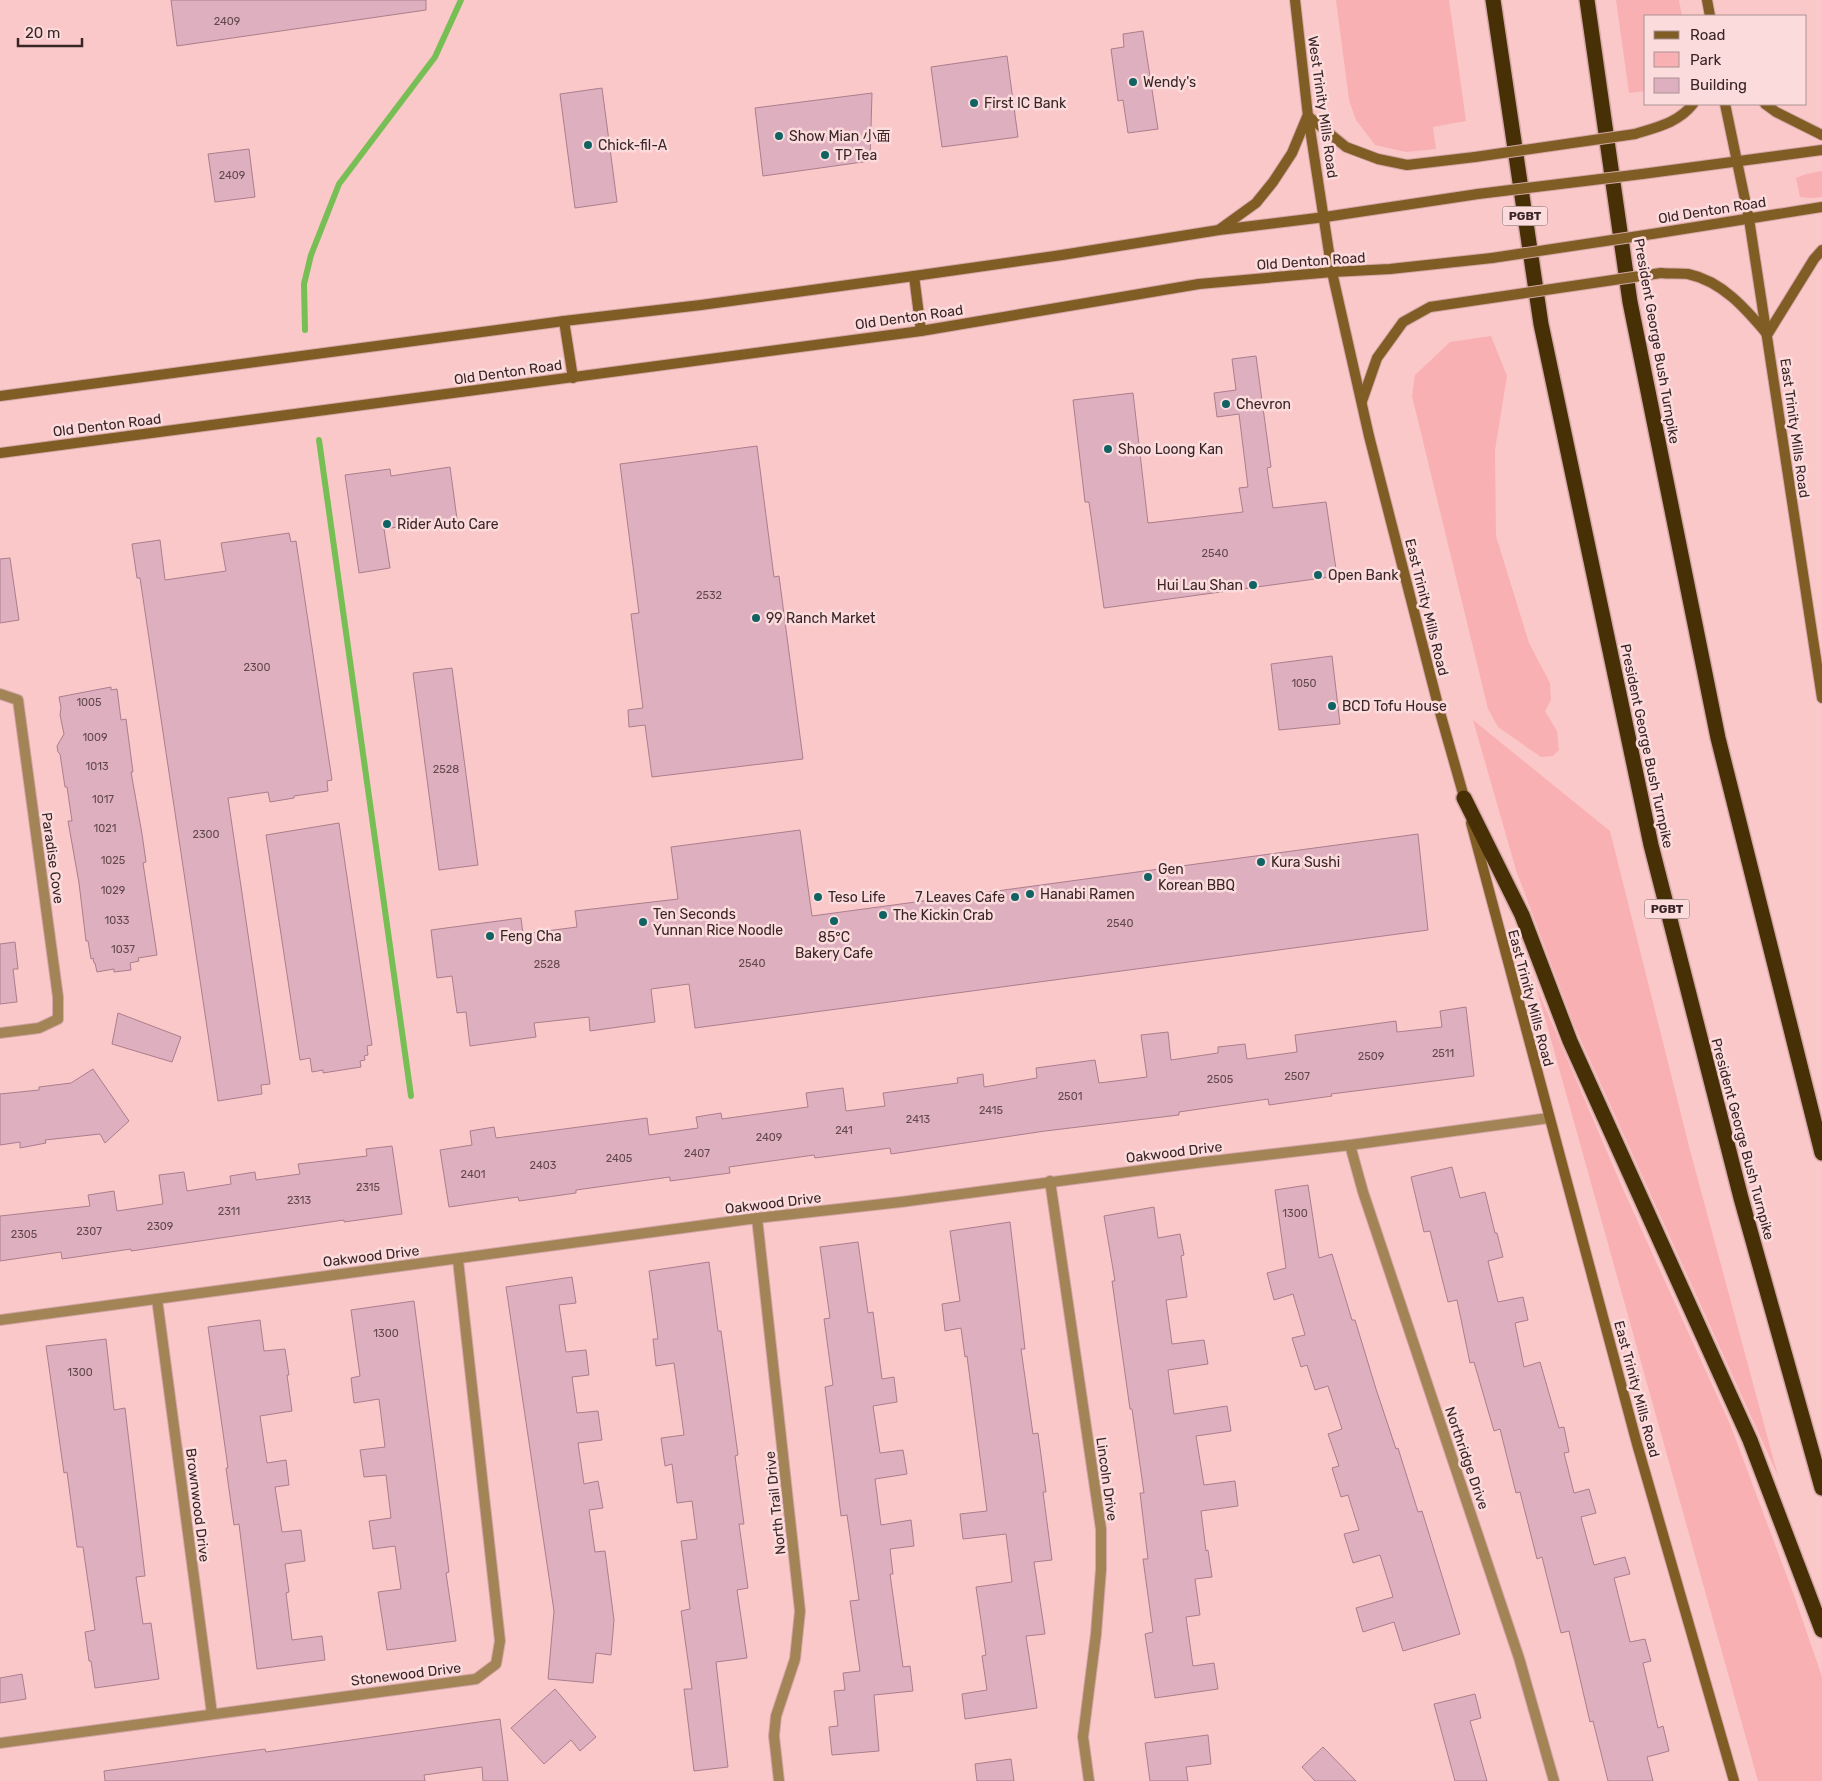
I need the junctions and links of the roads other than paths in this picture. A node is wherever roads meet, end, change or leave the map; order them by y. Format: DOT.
graph roads {
  1 [pos="1295,0"];
  2 [pos="1493,0"];
  3 [pos="1587,0"];
  4 [pos="1707,0"];
  5 [pos="1710,15"];
  6 [pos="1692,105"];
  7 [pos="1725,105"];
  8 [pos="1767,105"];
  9 [pos="1308,116"];
  10 [pos="1822,135"];
  11 [pos="1822,150"];
  12 [pos="1736,162"];
  13 [pos="1822,207"];
  14 [pos="1325,217"];
  15 [pos="1749,218"];
  16 [pos="1220,230"];
  17 [pos="1822,250"];
  18 [pos="1332,272"];
  19 [pos="914,276"];
  20 [pos="564,320"];
  21 [pos="921,331"];
  22 [pos="1767,335"];
  23 [pos="572,378"];
  24 [pos="0,396"];
  25 [pos="1362,400"];
  26 [pos="0,453"];
  27 [pos="0,694"];
  28 [pos="1822,698"];
  29 [pos="1464,798"];
  30 [pos="0,1033"];
  31 [pos="1549,1118"];
  32 [pos="1350,1145"];
  33 [pos="1822,1153"];
  34 [pos="1050,1182"];
  35 [pos="757,1218"];
  36 [pos="458,1260"];
  37 [pos="158,1299"];
  38 [pos="0,1320"];
  39 [pos="1822,1488"];
  40 [pos="1822,1630"];
  41 [pos="212,1714"];
  42 [pos="0,1743"];
  43 [pos="779,1781"];
  44 [pos="1090,1781"];
  45 [pos="1554,1781"];
  46 [pos="1734,1781"];
  1 -- 9 [label="main road, West Trinity Mills Road"];
  2 -- 39 [label="highway, President George Bush Turnpike / PGBT"];
  3 -- 33 [label="highway, President George Bush Turnpike"];
  4 -- 5 [label="main road"];
  6 -- 9 [label="main road, bridge"];
  7 -- 12 [label="main road"];
  8 -- 10 [label="main road"];
  9 -- 14 [label="main road, West Trinity Mills Road"];
  9 -- 16 [label="main road"];
  11 -- 12 [label="main road"];
  12 -- 14 [label="main road, bridge"];
  12 -- 15 [label="main road, East Trinity Mills Road"];
  13 -- 15 [label="main road, Old Denton Road"];
  14 -- 16 [label="main road"];
  14 -- 18 [label="main road, East Trinity Mills Road"];
  15 -- 18 [label="main road, Old Denton Road, bridge"];
  15 -- 22 [label="main road, East Trinity Mills Road"];
  16 -- 19 [label="main road"];
  17 -- 22 [label="main road"];
  18 -- 21 [label="main road, Old Denton Road"];
  18 -- 25 [label="main road, East Trinity Mills Road"];
  19 -- 20 [label="main road"];
  19 -- 21 [label="main road"];
  20 -- 23 [label="main road"];
  20 -- 24 [label="main road"];
  21 -- 23 [label="main road, Old Denton Road"];
  22 -- 25 [label="main road, bridge"];
  22 -- 28 [label="main road, East Trinity Mills Road"];
  23 -- 26 [label="main road, Old Denton Road"];
  25 -- 29 [label="main road, East Trinity Mills Road"];
  27 -- 30 [label="street, Paradise Cove"];
  29 -- 31 [label="main road, East Trinity Mills Road"];
  29 -- 40 [label="highway"];
  31 -- 32 [label="street, Oakwood Drive"];
  31 -- 46 [label="main road, East Trinity Mills Road"];
  32 -- 34 [label="street, Oakwood Drive"];
  32 -- 45 [label="street, Northridge Drive"];
  34 -- 35 [label="street, Oakwood Drive"];
  34 -- 44 [label="street, Lincoln Drive"];
  35 -- 36 [label="street, Oakwood Drive"];
  35 -- 43 [label="street, North Trail Drive"];
  36 -- 37 [label="street, Oakwood Drive"];
  36 -- 41 [label="street, Stonewood Drive"];
  37 -- 38 [label="street, Oakwood Drive"];
  37 -- 41 [label="street, Brownwood Drive"];
  41 -- 42 [label="street, Stonewood Drive"];
}
